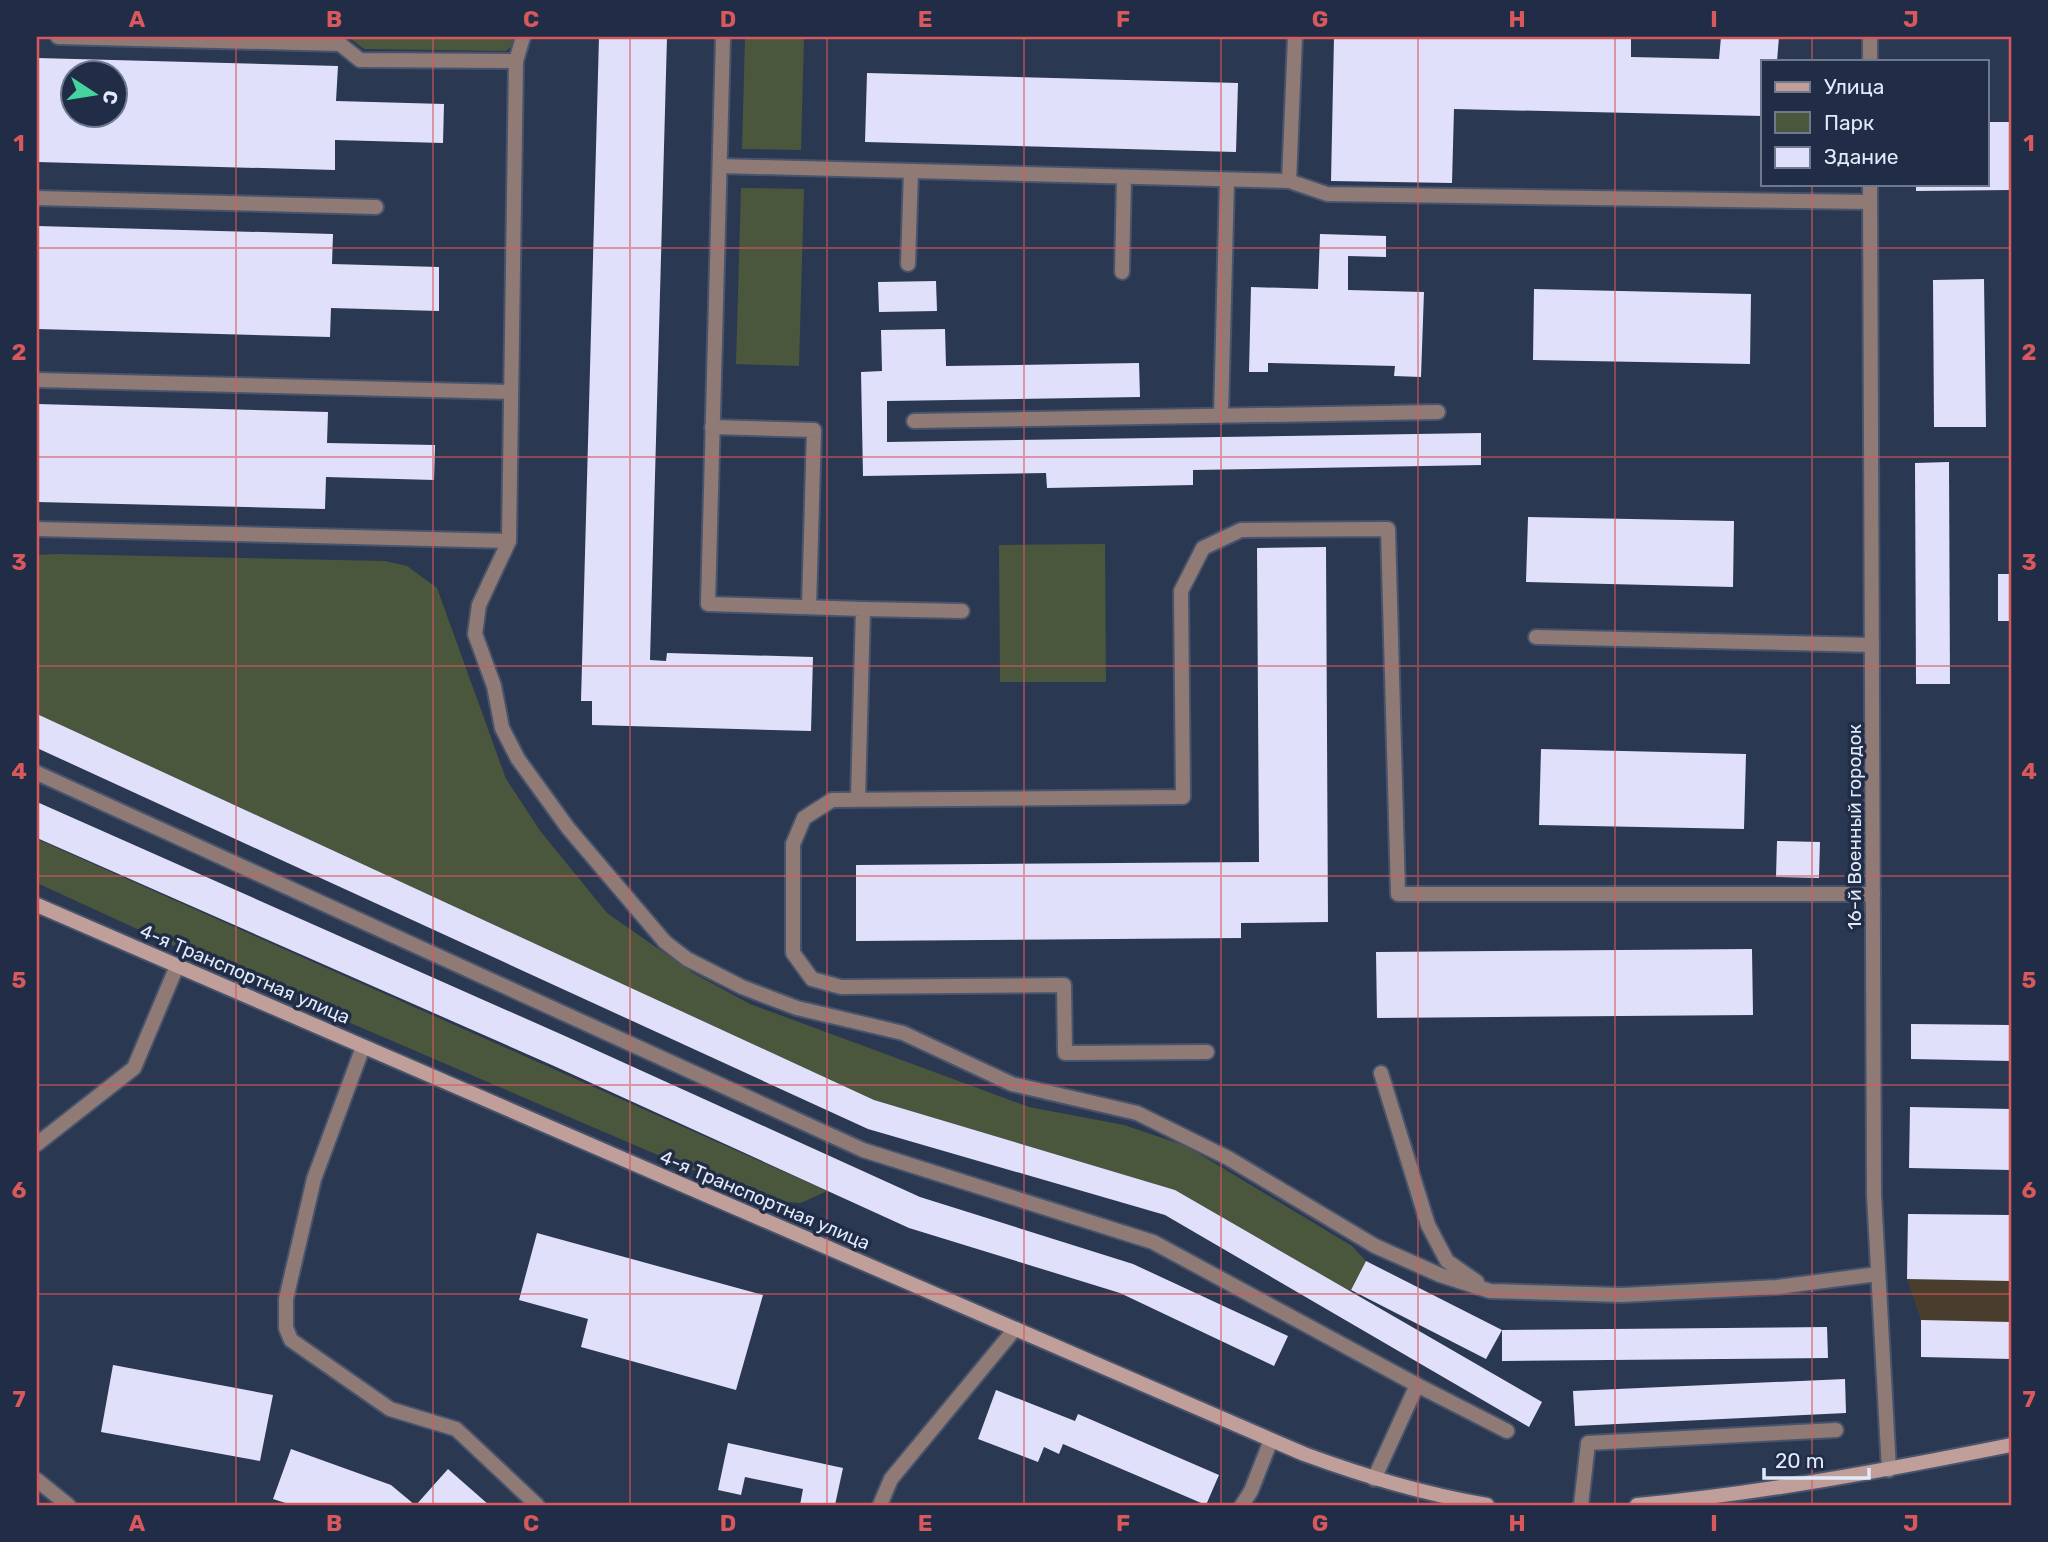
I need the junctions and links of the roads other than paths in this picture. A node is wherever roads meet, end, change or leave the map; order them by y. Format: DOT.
graph roads {
  1 [pos="58,37"];
  2 [pos="523,37"];
  3 [pos="723,37"];
  4 [pos="1295,37"];
  5 [pos="1870,37"];
  6 [pos="1870,60"];
  7 [pos="516,61"];
  8 [pos="720,166"];
  9 [pos="911,171"];
  10 [pos="1124,177"];
  11 [pos="1227,180"];
  12 [pos="1289,181"];
  13 [pos="1870,186"];
  14 [pos="37,198"];
  15 [pos="1870,202"];
  16 [pos="376,207"];
  17 [pos="908,264"];
  18 [pos="1122,272"];
  19 [pos="37,380"];
  20 [pos="511,392"];
  21 [pos="1438,412"];
  22 [pos="1221,416"];
  23 [pos="914,421"];
  24 [pos="712,427"];
  25 [pos="37,529"];
  26 [pos="509,541"];
  27 [pos="809,607"];
  28 [pos="863,608"];
  29 [pos="962,611"];
  30 [pos="1536,637"];
  31 [pos="1872,645"];
  32 [pos="37,773"];
  33 [pos="858,799"];
  34 [pos="1873,894"];
  35 [pos="37,905"];
  36 [pos="177,966"];
  37 [pos="363,1046"];
  38 [pos="1207,1052"];
  39 [pos="1381,1073"];
  40 [pos="37,1144"];
  41 [pos="1878,1274"];
  42 [pos="1490,1291"];
  43 [pos="1015,1329"];
  44 [pos="1416,1385"];
  45 [pos="1836,1430"];
  46 [pos="1507,1431"];
  47 [pos="1271,1440"];
  48 [pos="2011,1445"];
  49 [pos="1889,1469"];
  50 [pos="1374,1479"];
  51 [pos="37,1480"];
  52 [pos="68,1505"];
  53 [pos="537,1505"];
  54 [pos="880,1505"];
  55 [pos="1242,1505"];
  56 [pos="1487,1505"];
  57 [pos="1581,1505"];
  58 [pos="1637,1505"];
  1 -- 7 [label="street"];
  2 -- 7 [label="street"];
  3 -- 8 [label="street"];
  4 -- 12 [label="street"];
  5 -- 6 [label="street"];
  7 -- 20 [label="street"];
  8 -- 9 [label="street"];
  8 -- 24 [label="street"];
  9 -- 10 [label="street"];
  9 -- 17 [label="street"];
  10 -- 11 [label="street"];
  10 -- 18 [label="street"];
  11 -- 12 [label="street"];
  11 -- 22 [label="street"];
  12 -- 15 [label="street"];
  13 -- 15 [label="street, 16-й Военный городок"];
  14 -- 16 [label="street"];
  15 -- 31 [label="street, 16-й Военный городок"];
  19 -- 20 [label="street"];
  20 -- 26 [label="street"];
  21 -- 22 [label="street"];
  22 -- 23 [label="street"];
  24 -- 27 [label="street"];
  24 -- 27 [label="street"];
  25 -- 26 [label="street"];
  26 -- 42 [label="street"];
  27 -- 28 [label="street"];
  28 -- 29 [label="street"];
  28 -- 33 [label="street"];
  30 -- 31 [label="street"];
  31 -- 34 [label="street, 16-й Военный городок"];
  32 -- 44 [label="street"];
  33 -- 34 [label="street"];
  33 -- 38 [label="street"];
  34 -- 41 [label="street, 16-й Военный городок"];
  35 -- 36 [label="main road, 4-я Транспортная улица"];
  36 -- 37 [label="main road, 4-я Транспортная улица"];
  36 -- 40 [label="street"];
  37 -- 43 [label="main road, 4-я Транспортная улица"];
  37 -- 53 [label="street"];
  39 -- 42 [label="street"];
  41 -- 42 [label="street"];
  41 -- 49 [label="street, 16-й Военный городок"];
  43 -- 47 [label="main road, 4-я Транспортная улица"];
  43 -- 54 [label="street"];
  44 -- 46 [label="street"];
  44 -- 50 [label="street"];
  45 -- 57 [label="street"];
  47 -- 50 [label="main road, 4-я Транспортная улица"];
  47 -- 55 [label="street"];
  48 -- 49 [label="main road"];
  49 -- 58 [label="main road"];
  50 -- 56 [label="main road, 4-я Транспортная улица"];
  51 -- 52 [label="street"];
}
